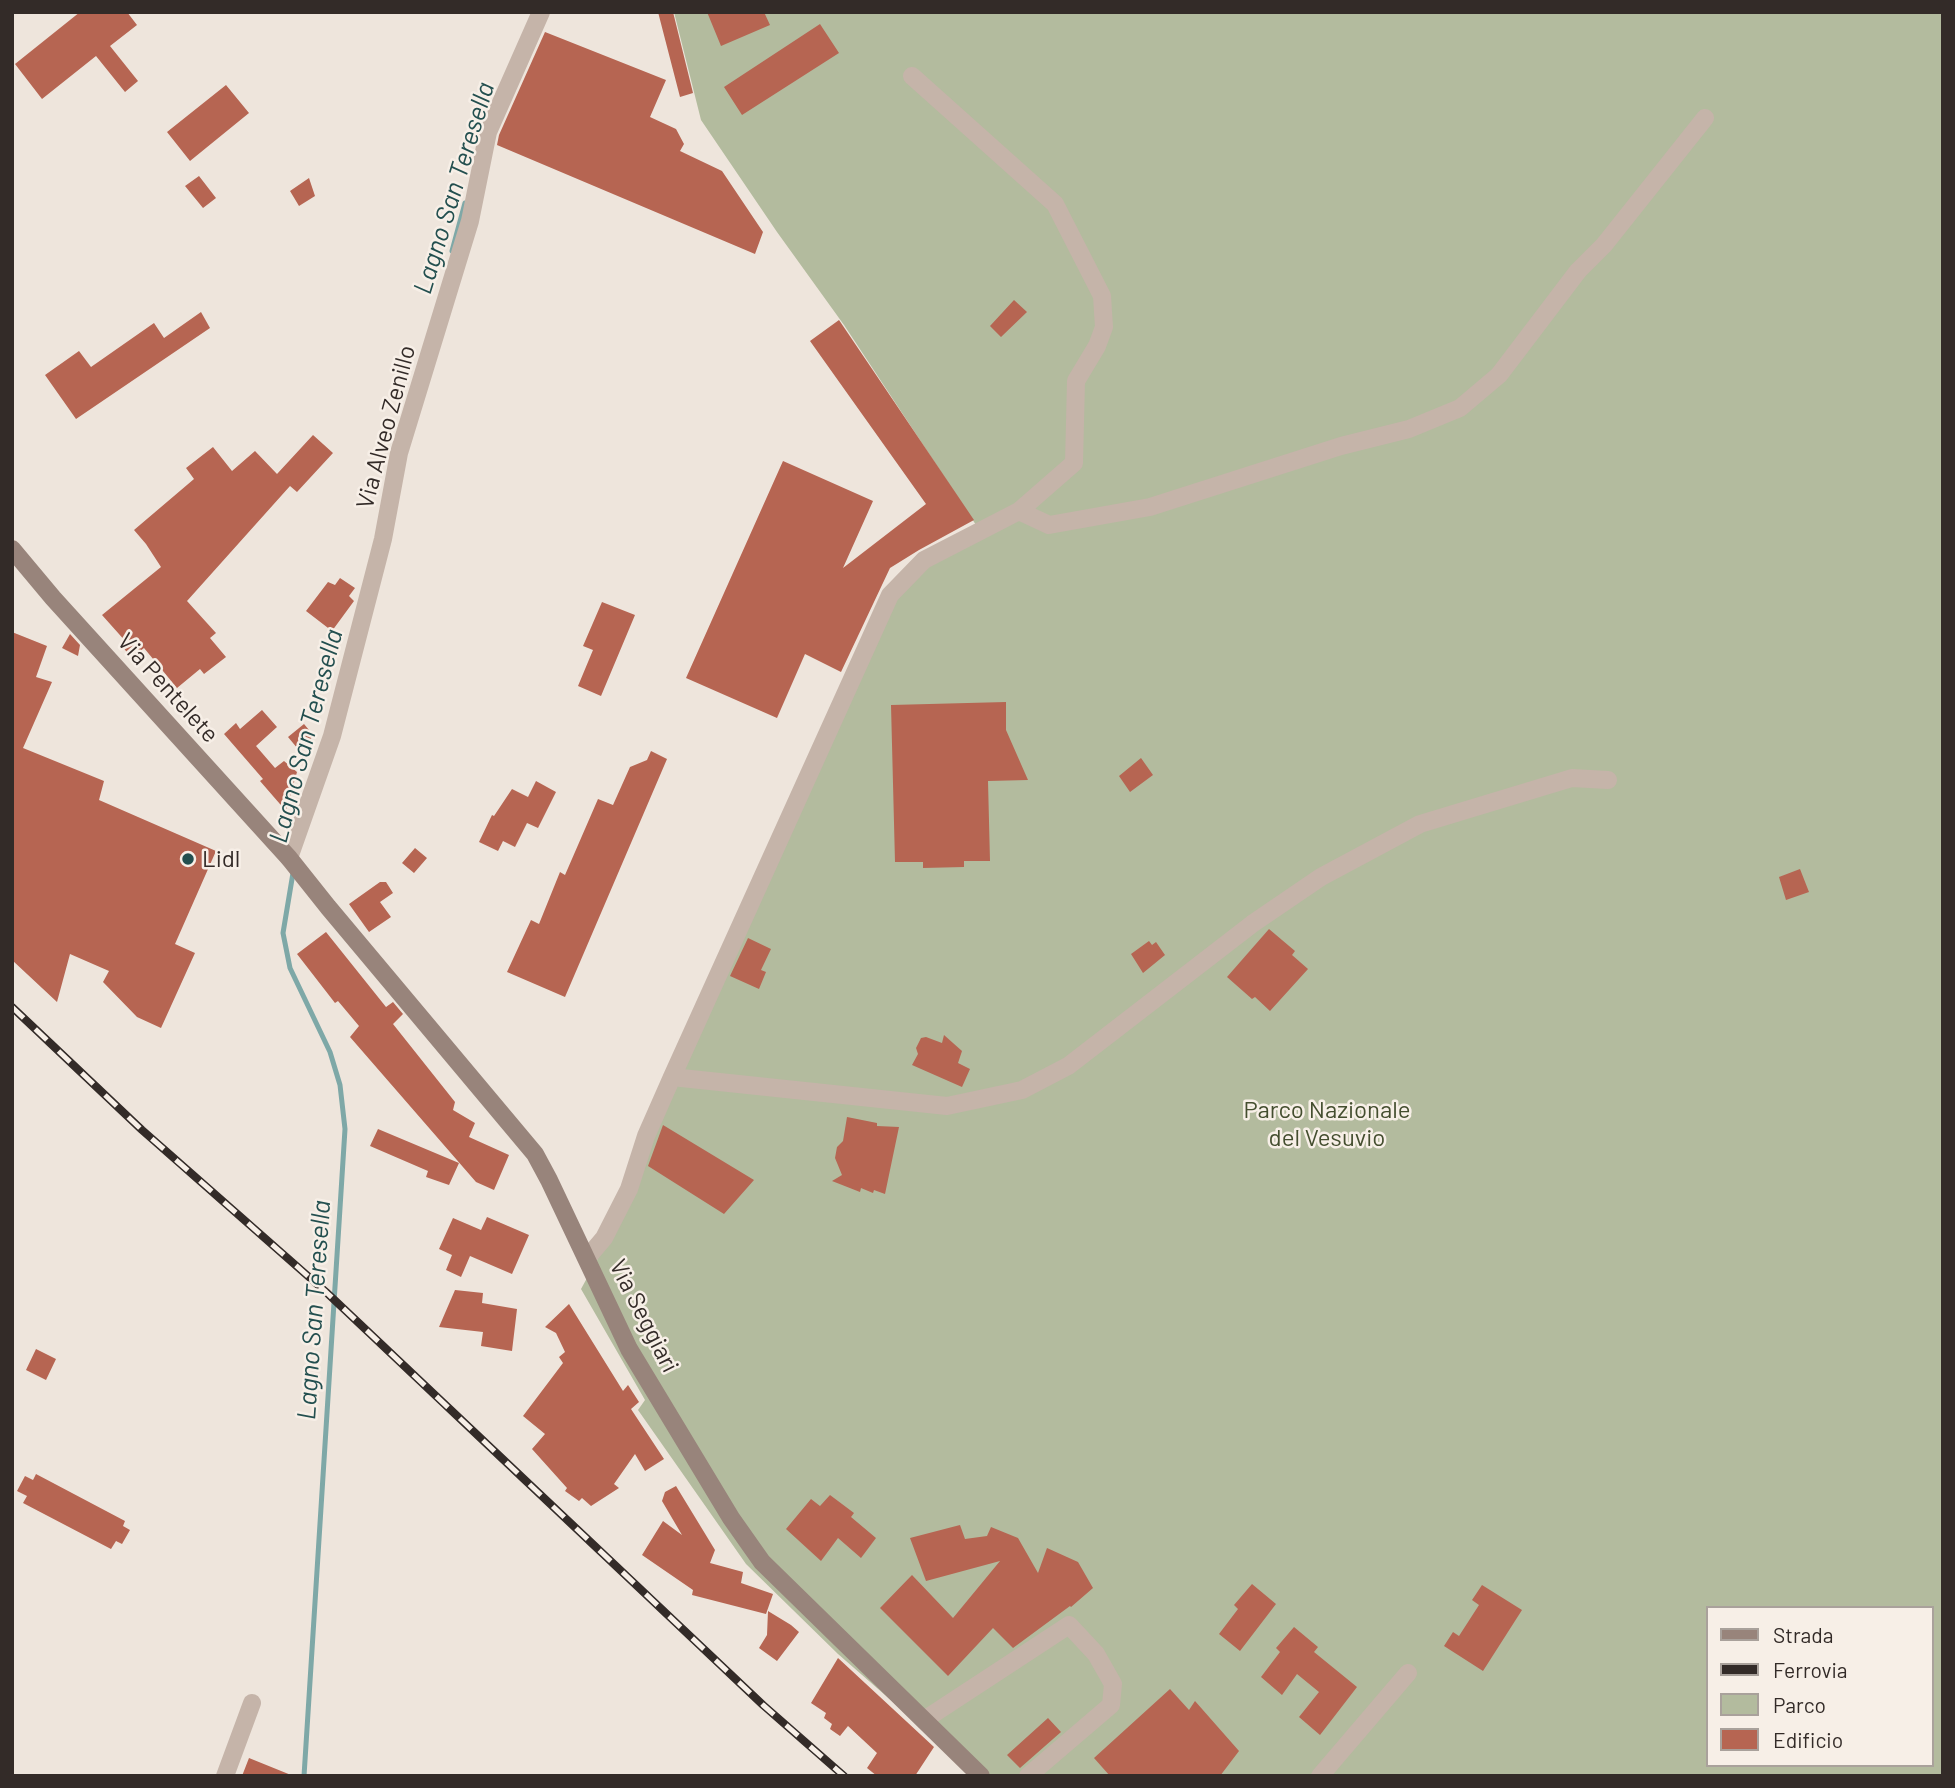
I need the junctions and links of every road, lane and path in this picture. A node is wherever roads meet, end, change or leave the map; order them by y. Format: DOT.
graph roads {
  1 [pos="541,12"];
  2 [pos="912,76"];
  3 [pos="1705,118"];
  4 [pos="1019,511"];
  5 [pos="12,549"];
  6 [pos="1608,780"];
  7 [pos="289,858"];
  8 [pos="671,1077"];
  9 [pos="587,1258"];
  10 [pos="1408,1672"];
  11 [pos="252,1703"];
  12 [pos="924,1720"];
  13 [pos="225,1776"];
  14 [pos="981,1776"];
  15 [pos="1028,1776"];
  16 [pos="1320,1776"];
  1 -- 7 [label="street, Via Alveo Zenillo"];
  2 -- 4 [label="street"];
  3 -- 4 [label="street"];
  4 -- 8 [label="street"];
  5 -- 7 [label="main road, Via Pentelete"];
  6 -- 8 [label="street"];
  7 -- 9 [label="main road, Via Seggiari"];
  8 -- 9 [label="street"];
  9 -- 12 [label="main road, Via Seggiari"];
  10 -- 16 [label="street"];
  11 -- 13 [label="street"];
  12 -- 14 [label="main road, Via Seggiari"];
  12 -- 15 [label="street"];
}
